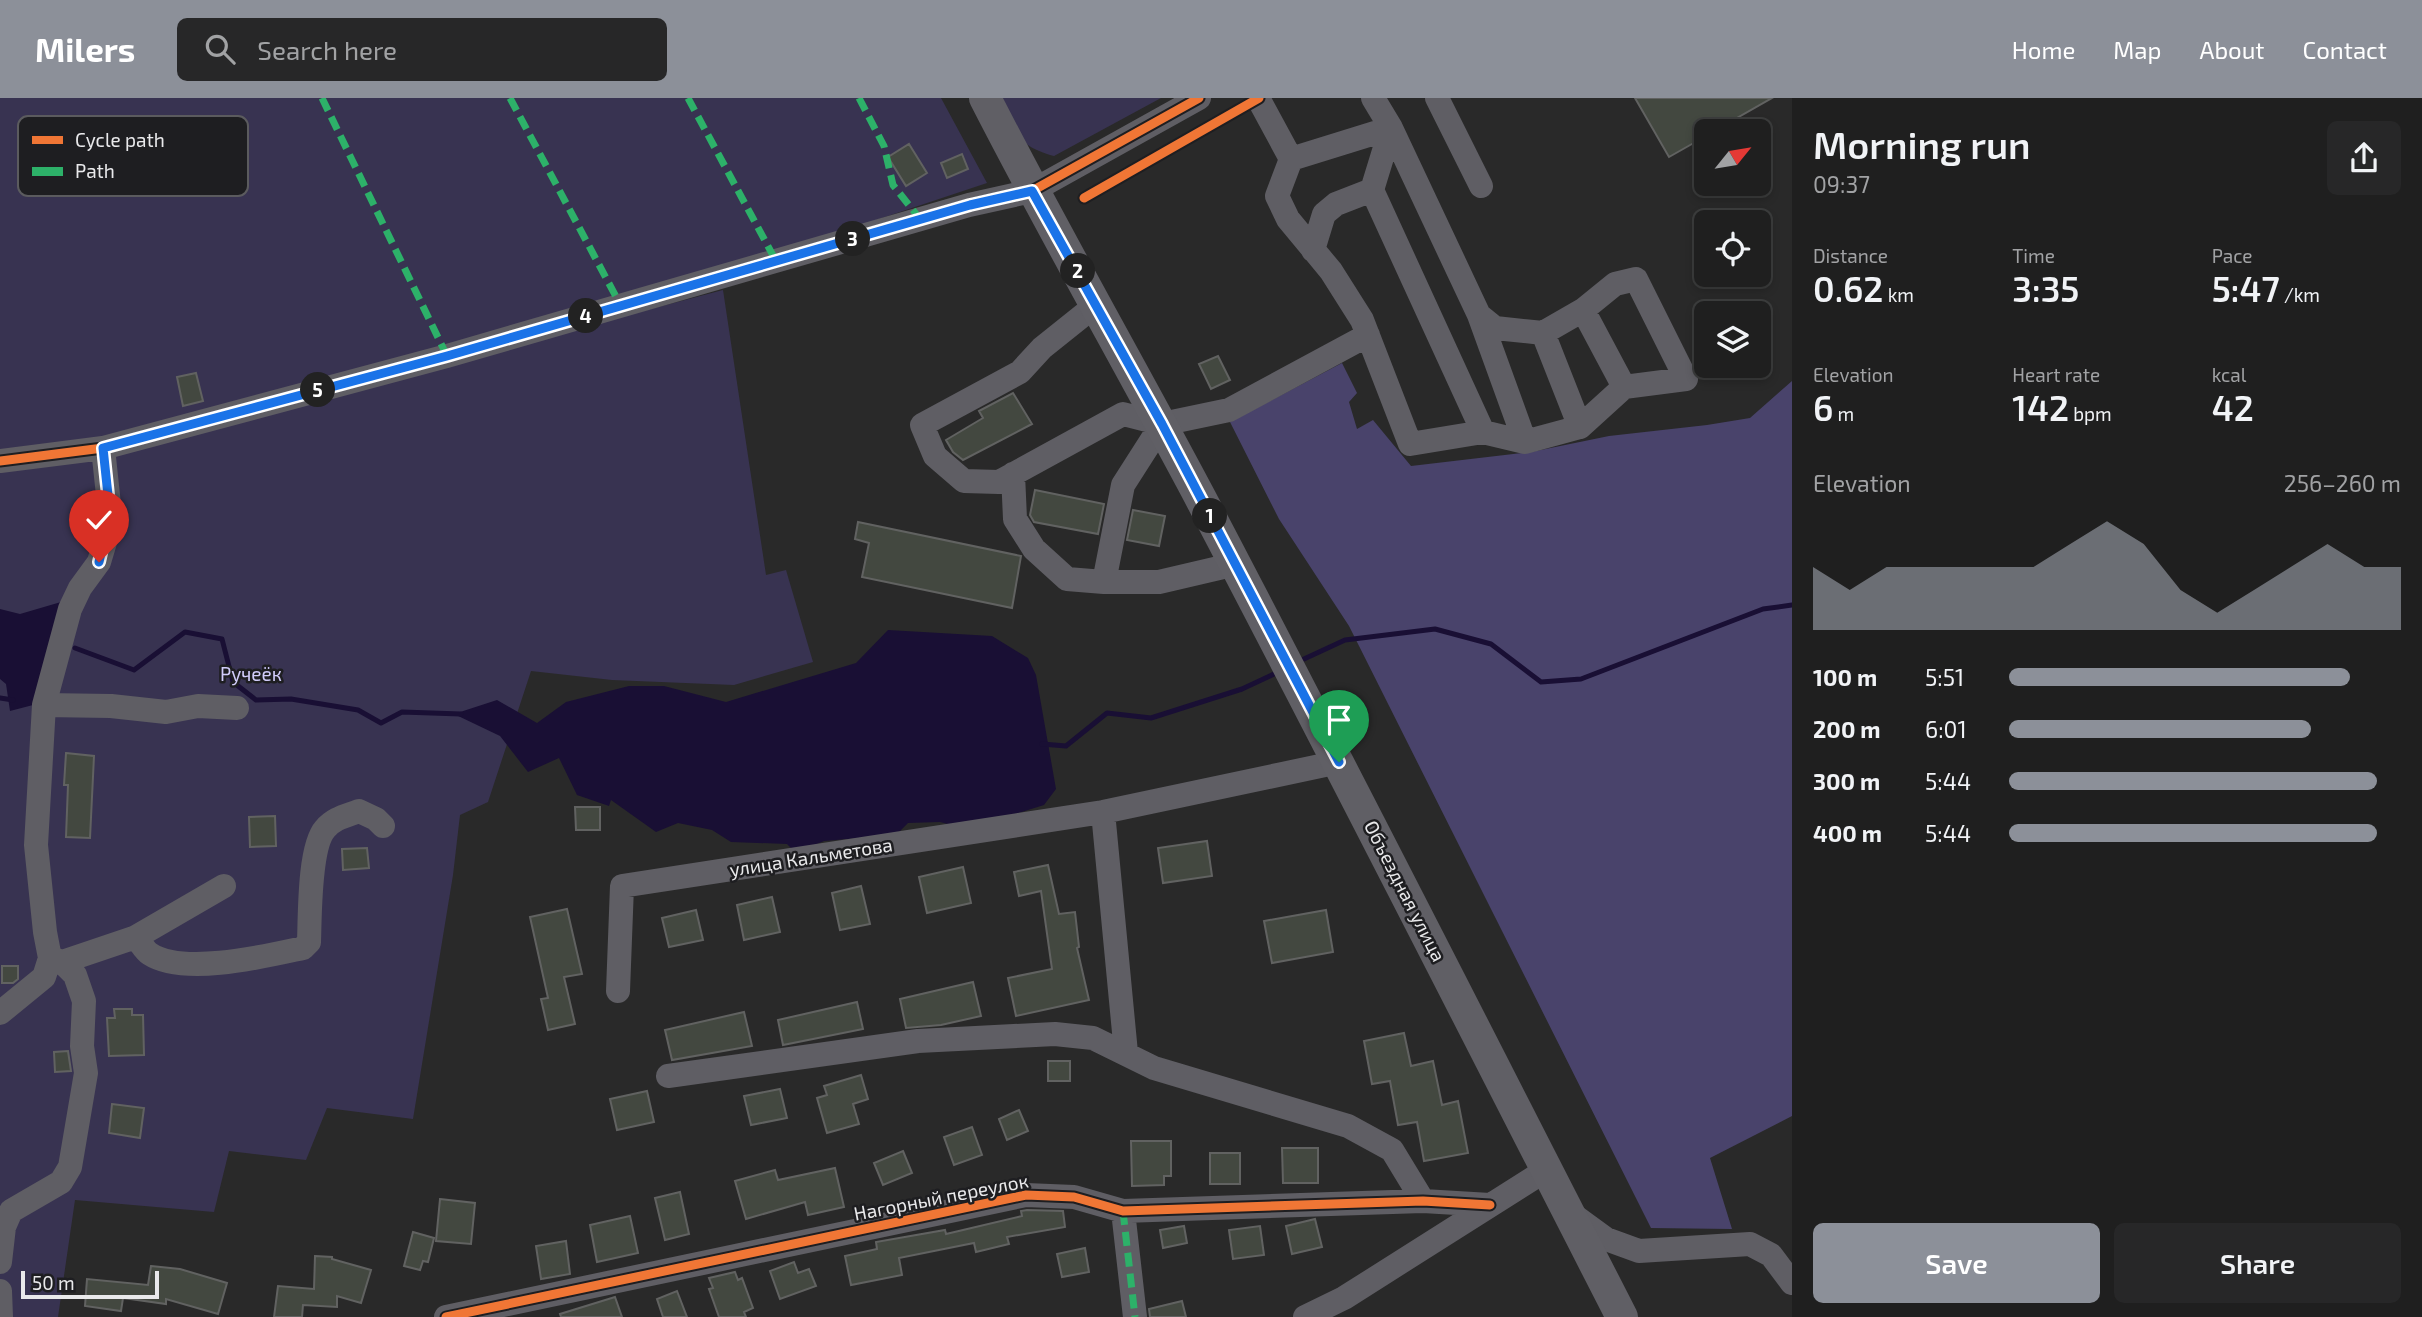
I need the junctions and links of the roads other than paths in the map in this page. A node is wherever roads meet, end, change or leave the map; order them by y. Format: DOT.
graph roads {
  1 [pos="985,98"];
  2 [pos="1199,98"];
  3 [pos="1258,98"];
  4 [pos="1373,98"];
  5 [pos="1437,98"];
  6 [pos="1391,128"];
  7 [pos="1291,159"];
  8 [pos="1481,187"];
  9 [pos="1372,190"];
  10 [pos="1032,191"];
  11 [pos="1313,250"];
  12 [pos="1097,304"];
  13 [pos="1583,310"];
  14 [pos="1479,315"];
  15 [pos="1544,333"];
  16 [pos="1368,335"];
  17 [pos="1625,387"];
  18 [pos="1162,424"];
  19 [pos="1580,427"];
  20 [pos="1483,432"];
  21 [pos="1525,442"];
  22 [pos="103,448"];
  23 [pos="0,461"];
  24 [pos="1013,474"];
  25 [pos="1236,564"];
  26 [pos="1104,582"];
  27 [pos="44,705"];
  28 [pos="237,708"];
  29 [pos="1339,762"];
  30 [pos="1103,812"];
  31 [pos="383,827"];
  32 [pos="224,886"];
  33 [pos="136,937"];
  34 [pos="56,960"];
  35 [pos="618,991"];
  36 [pos="0,1013"];
  37 [pos="1126,1053"];
  38 [pos="668,1076"];
  39 [pos="1546,1170"];
  40 [pos="1423,1202"];
  41 [pos="1490,1205"];
  42 [pos="1123,1211"];
  43 [pos="1567,1211"];
  44 [pos="0,1262"];
  45 [pos="1792,1283"];
  46 [pos="0,1291"];
  47 [pos="1,1317"];
  48 [pos="446,1317"];
  49 [pos="1135,1317"];
  50 [pos="1306,1317"];
  51 [pos="1622,1317"];
  1 -- 10 [label="main road, Объездная улица"];
  2 -- 10 [label="street"];
  3 -- 7 [label="street"];
  4 -- 6 [label="street"];
  5 -- 8 [label="street"];
  6 -- 7 [label="street"];
  6 -- 9 [label="street"];
  6 -- 14 [label="street"];
  7 -- 11 [label="street"];
  9 -- 11 [label="street"];
  9 -- 20 [label="street"];
  10 -- 12 [label="main road, Объездная улица"];
  10 -- 22 [label="street"];
  11 -- 16 [label="street"];
  12 -- 18 [label="main road, Объездная улица"];
  12 -- 24 [label="street"];
  13 -- 15 [label="street"];
  13 -- 17 [label="street"];
  13 -- 17 [label="street"];
  14 -- 15 [label="street"];
  14 -- 21 [label="street"];
  15 -- 19 [label="street"];
  16 -- 18 [label="street"];
  16 -- 20 [label="street"];
  17 -- 19 [label="street"];
  18 -- 24 [label="street"];
  18 -- 25 [label="main road, Объездная улица"];
  18 -- 26 [label="street"];
  19 -- 21 [label="street"];
  20 -- 21 [label="street"];
  22 -- 23 [label="street"];
  22 -- 27 [label="street"];
  24 -- 26 [label="street"];
  25 -- 26 [label="street"];
  25 -- 29 [label="main road, Объездная улица"];
  27 -- 28 [label="street"];
  27 -- 34 [label="street"];
  29 -- 30 [label="street, улица Кальметова"];
  29 -- 39 [label="main road, Объездная улица"];
  30 -- 35 [label="street, улица Кальметова"];
  30 -- 37 [label="street"];
  31 -- 33 [label="street"];
  32 -- 33 [label="street"];
  33 -- 34 [label="street"];
  34 -- 36 [label="street"];
  34 -- 44 [label="street"];
  37 -- 38 [label="street"];
  37 -- 40 [label="street"];
  39 -- 41 [label="street"];
  39 -- 43 [label="main road, Объездная улица"];
  40 -- 41 [label="street, Нагорный переулок"];
  40 -- 42 [label="street, Нагорный переулок"];
  41 -- 50 [label="street"];
  42 -- 48 [label="street, Нагорный переулок"];
  42 -- 49 [label="street"];
  43 -- 45 [label="street"];
  43 -- 51 [label="main road, Объездная улица"];
  46 -- 47 [label="street"];
}
